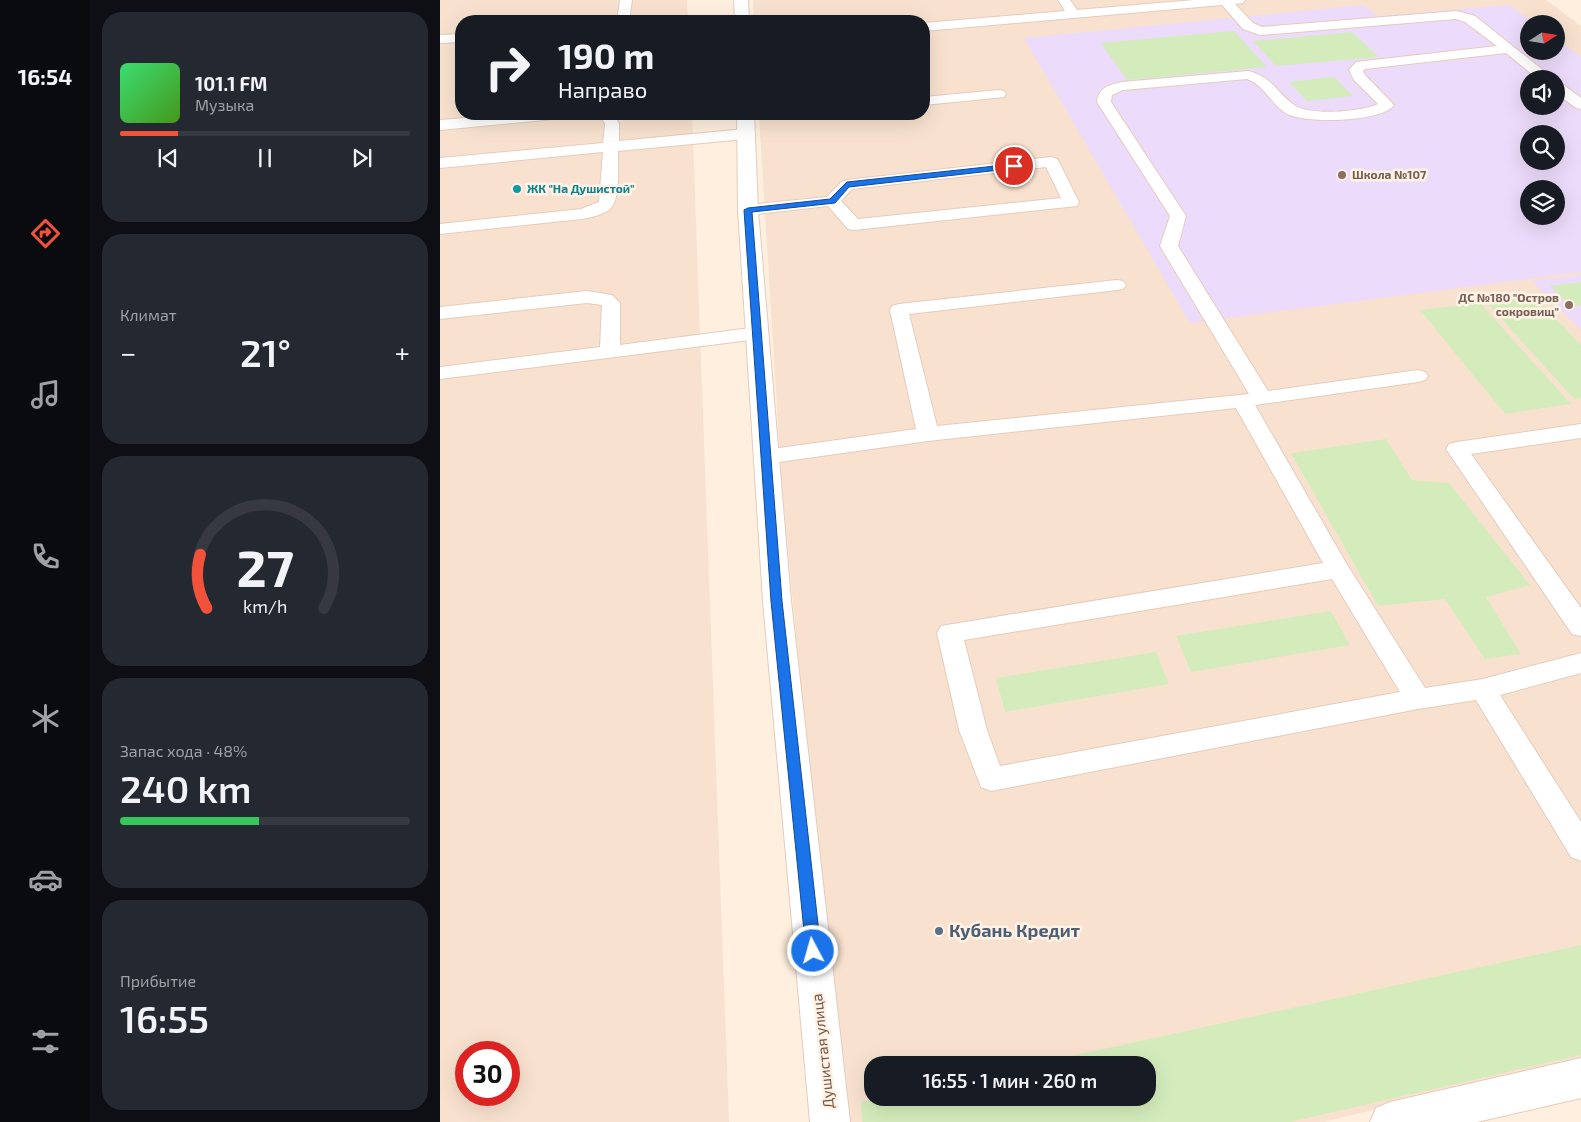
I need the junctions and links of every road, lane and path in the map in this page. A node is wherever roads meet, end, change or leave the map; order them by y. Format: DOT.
graph roads {
  1 [pos="626,0"];
  2 [pos="741,0"];
  3 [pos="1064,0"];
  4 [pos="1242,0"];
  5 [pos="1225,1"];
  6 [pos="1074,14"];
  7 [pos="624,15"];
  8 [pos="742,15"];
  9 [pos="930,26"];
  10 [pos="455,38"];
  11 [pos="440,39"];
  12 [pos="1509,49"];
  13 [pos="1536,70"];
  14 [pos="1565,93"];
  15 [pos="998,94"];
  16 [pos="930,100"];
  17 [pos="1581,105"];
  18 [pos="496,120"];
  19 [pos="610,120"];
  20 [pos="745,120"];
  21 [pos="440,125"];
  22 [pos="745,134"];
  23 [pos="611,147"];
  24 [pos="440,163"];
  25 [pos="832,201"];
  26 [pos="748,210"];
  27 [pos="440,229"];
  28 [pos="1117,285"];
  29 [pos="440,313"];
  30 [pos="758,333"];
  31 [pos="610,352"];
  32 [pos="440,373"];
  33 [pos="1418,376"];
  34 [pos="1252,400"];
  35 [pos="1581,431"];
  36 [pos="928,434"];
  37 [pos="765,457"];
  38 [pos="1338,568"];
  39 [pos="1581,627"];
  40 [pos="1581,663"];
  41 [pos="1483,689"];
  42 [pos="1418,699"];
  43 [pos="1581,848"];
  44 [pos="1581,1078"];
  45 [pos="830,1122"];
  46 [pos="1390,1122"];
  1 -- 7 [label="lane"];
  2 -- 8 [label="street"];
  3 -- 6 [label="lane"];
  4 -- 5 [label="lane"];
  5 -- 6 [label="lane"];
  5 -- 12 [label="lane"];
  6 -- 9 [label="lane"];
  10 -- 11 [label="lane"];
  12 -- 13 [label="lane"];
  12 -- 34 [label="lane"];
  14 -- 17 [label="lane"];
  15 -- 16 [label="lane"];
  18 -- 21 [label="lane"];
  19 -- 23 [label="lane"];
  20 -- 22 [label="street, Душистая улица"];
  22 -- 23 [label="lane"];
  22 -- 26 [label="street, Душистая улица"];
  23 -- 24 [label="lane"];
  23 -- 27 [label="lane"];
  25 -- 25 [label="lane"];
  25 -- 26 [label="lane"];
  26 -- 30 [label="street, Душистая улица"];
  28 -- 36 [label="lane"];
  29 -- 31 [label="lane"];
  30 -- 31 [label="lane"];
  30 -- 37 [label="street, Душистая улица"];
  31 -- 32 [label="lane"];
  33 -- 34 [label="lane"];
  34 -- 36 [label="lane"];
  34 -- 38 [label="lane"];
  35 -- 39 [label="lane"];
  36 -- 37 [label="lane"];
  37 -- 45 [label="street, Душистая улица"];
  38 -- 42 [label="lane"];
  38 -- 42 [label="lane"];
  40 -- 41 [label="lane"];
  41 -- 42 [label="lane"];
  41 -- 43 [label="lane"];
  44 -- 46 [label="street"];
}
